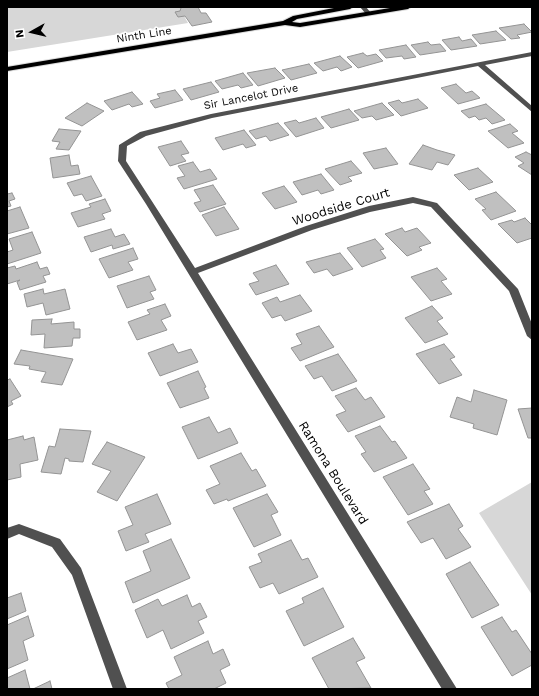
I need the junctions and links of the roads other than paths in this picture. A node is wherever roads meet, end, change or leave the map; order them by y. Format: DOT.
graph roads {
  1 [pos="350,7"];
  2 [pos="363,7"];
  3 [pos="408,7"];
  4 [pos="383,9"];
  5 [pos="368,14"];
  6 [pos="285,24"];
  7 [pos="532,54"];
  8 [pos="481,65"];
  9 [pos="7,69"];
  10 [pos="532,110"];
  11 [pos="192,272"];
  12 [pos="532,336"];
  13 [pos="7,534"];
  14 [pos="120,689"];
  15 [pos="450,689"];
  1 -- 6 [label="main road, Ninth Line"];
  2 -- 5 [label="street"];
  3 -- 4 [label="main road, Ninth Line"];
  4 -- 5 [label="main road, Ninth Line"];
  5 -- 6 [label="main road, Ninth Line"];
  6 -- 9 [label="main road, Ninth Line"];
  7 -- 8 [label="street, Sir Lancelot Drive"];
  8 -- 10 [label="street"];
  8 -- 11 [label="street, Sir Lancelot Drive"];
  11 -- 12 [label="street, Woodside Court"];
  11 -- 15 [label="street, Ramona Boulevard"];
  13 -- 14 [label="street"];
}
